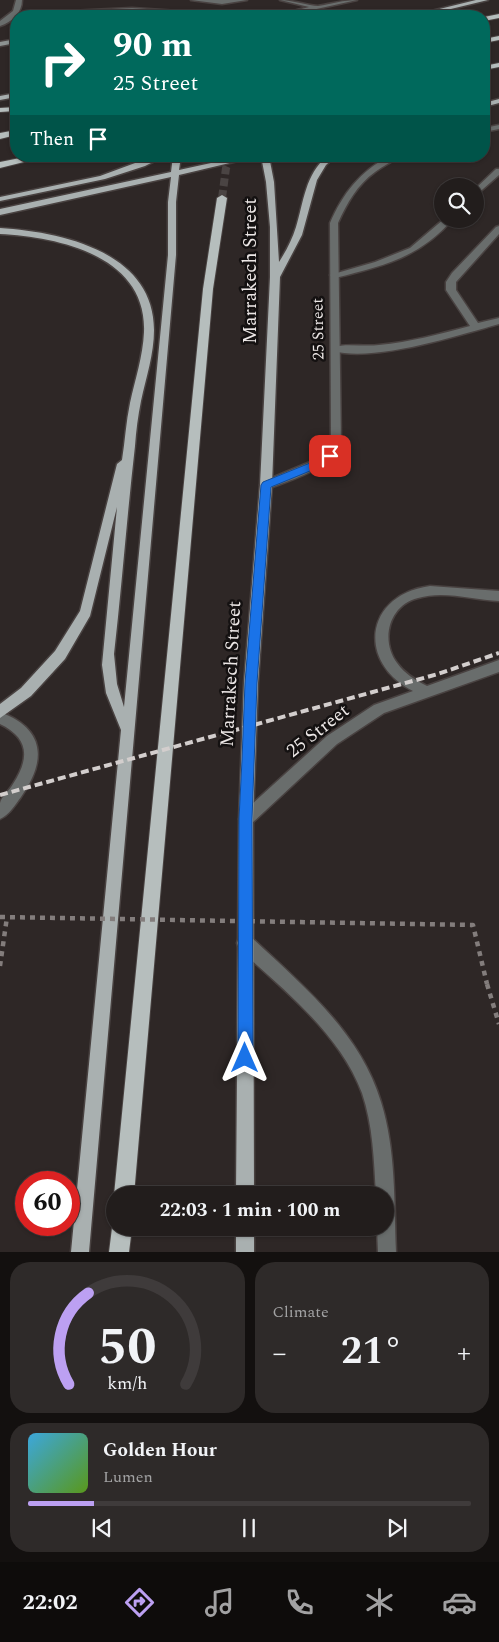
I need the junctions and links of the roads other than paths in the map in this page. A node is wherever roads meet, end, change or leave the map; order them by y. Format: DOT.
graph roads {
  1 [pos="27,0"];
  2 [pos="194,0"];
  3 [pos="244,0"];
  4 [pos="283,0"];
  5 [pos="354,0"];
  6 [pos="485,0"];
  7 [pos="19,2"];
  8 [pos="321,7"];
  9 [pos="113,10"];
  10 [pos="149,10"];
  11 [pos="307,10"];
  12 [pos="442,10"];
  13 [pos="15,162"];
  14 [pos="148,162"];
  15 [pos="177,162"];
  16 [pos="228,162"];
  17 [pos="266,162"];
  18 [pos="325,162"];
  19 [pos="385,162"];
  20 [pos="0,165"];
  21 [pos="499,171"];
  22 [pos="174,174"];
  23 [pos="484,185"];
  24 [pos="222,198"];
  25 [pos="0,199"];
  26 [pos="0,212"];
  27 [pos="439,228"];
  28 [pos="499,229"];
  29 [pos="0,231"];
  30 [pos="335,275"];
  31 [pos="275,277"];
  32 [pos="499,321"];
  33 [pos="476,327"];
  34 [pos="336,349"];
  35 [pos="134,415"];
  36 [pos="266,485"];
  37 [pos="499,596"];
  38 [pos="499,666"];
  39 [pos="425,691"];
  40 [pos="0,712"];
  41 [pos="0,718"];
  42 [pos="128,729"];
  43 [pos="0,812"];
  44 [pos="246,819"];
  45 [pos="245,942"];
  46 [pos="125,1186"];
  47 [pos="245,1186"];
  48 [pos="384,1186"];
  49 [pos="121,1236"];
  50 [pos="245,1236"];
  51 [pos="386,1236"];
  52 [pos="80,1252"];
  53 [pos="119,1252"];
  54 [pos="245,1252"];
  55 [pos="387,1252"];
  1 -- 7 [label="street"];
  2 -- 3 [label="street"];
  4 -- 8 [label="street"];
  5 -- 8 [label="street"];
  6 -- 12 [label="main road"];
  8 -- 11 [label="street"];
  9 -- 10 [label="street"];
  13 -- 20 [label="highway"];
  14 -- 25 [label="main road"];
  15 -- 22 [label="main road"];
  16 -- 22 [label="main road"];
  17 -- 31 [label="main road, Marrakech Street"];
  18 -- 31 [label="main road"];
  19 -- 30 [label="street, 25 Street"];
  21 -- 23 [label="street"];
  22 -- 26 [label="main road"];
  22 -- 42 [label="main road"];
  24 -- 46 [label="highway"];
  27 -- 30 [label="street"];
  28 -- 33 [label="street"];
  29 -- 35 [label="main road"];
  30 -- 34 [label="street, 25 Street"];
  31 -- 36 [label="main road, Marrakech Street"];
  32 -- 33 [label="street"];
  33 -- 34 [label="street"];
  34 -- 36 [label="street, 25 Street"];
  35 -- 40 [label="main road"];
  35 -- 42 [label="main road"];
  36 -- 44 [label="main road, Marrakech Street"];
  37 -- 39 [label="street"];
  38 -- 39 [label="street, 25 Street"];
  39 -- 44 [label="street, 25 Street"];
  41 -- 43 [label="street"];
  42 -- 52 [label="main road"];
  44 -- 45 [label="main road, Marrakech Street"];
  45 -- 47 [label="main road, Marrakech Street"];
  45 -- 48 [label="street"];
  49 -- 53 [label="highway"];
  50 -- 54 [label="main road"];
  51 -- 55 [label="street"];
}
